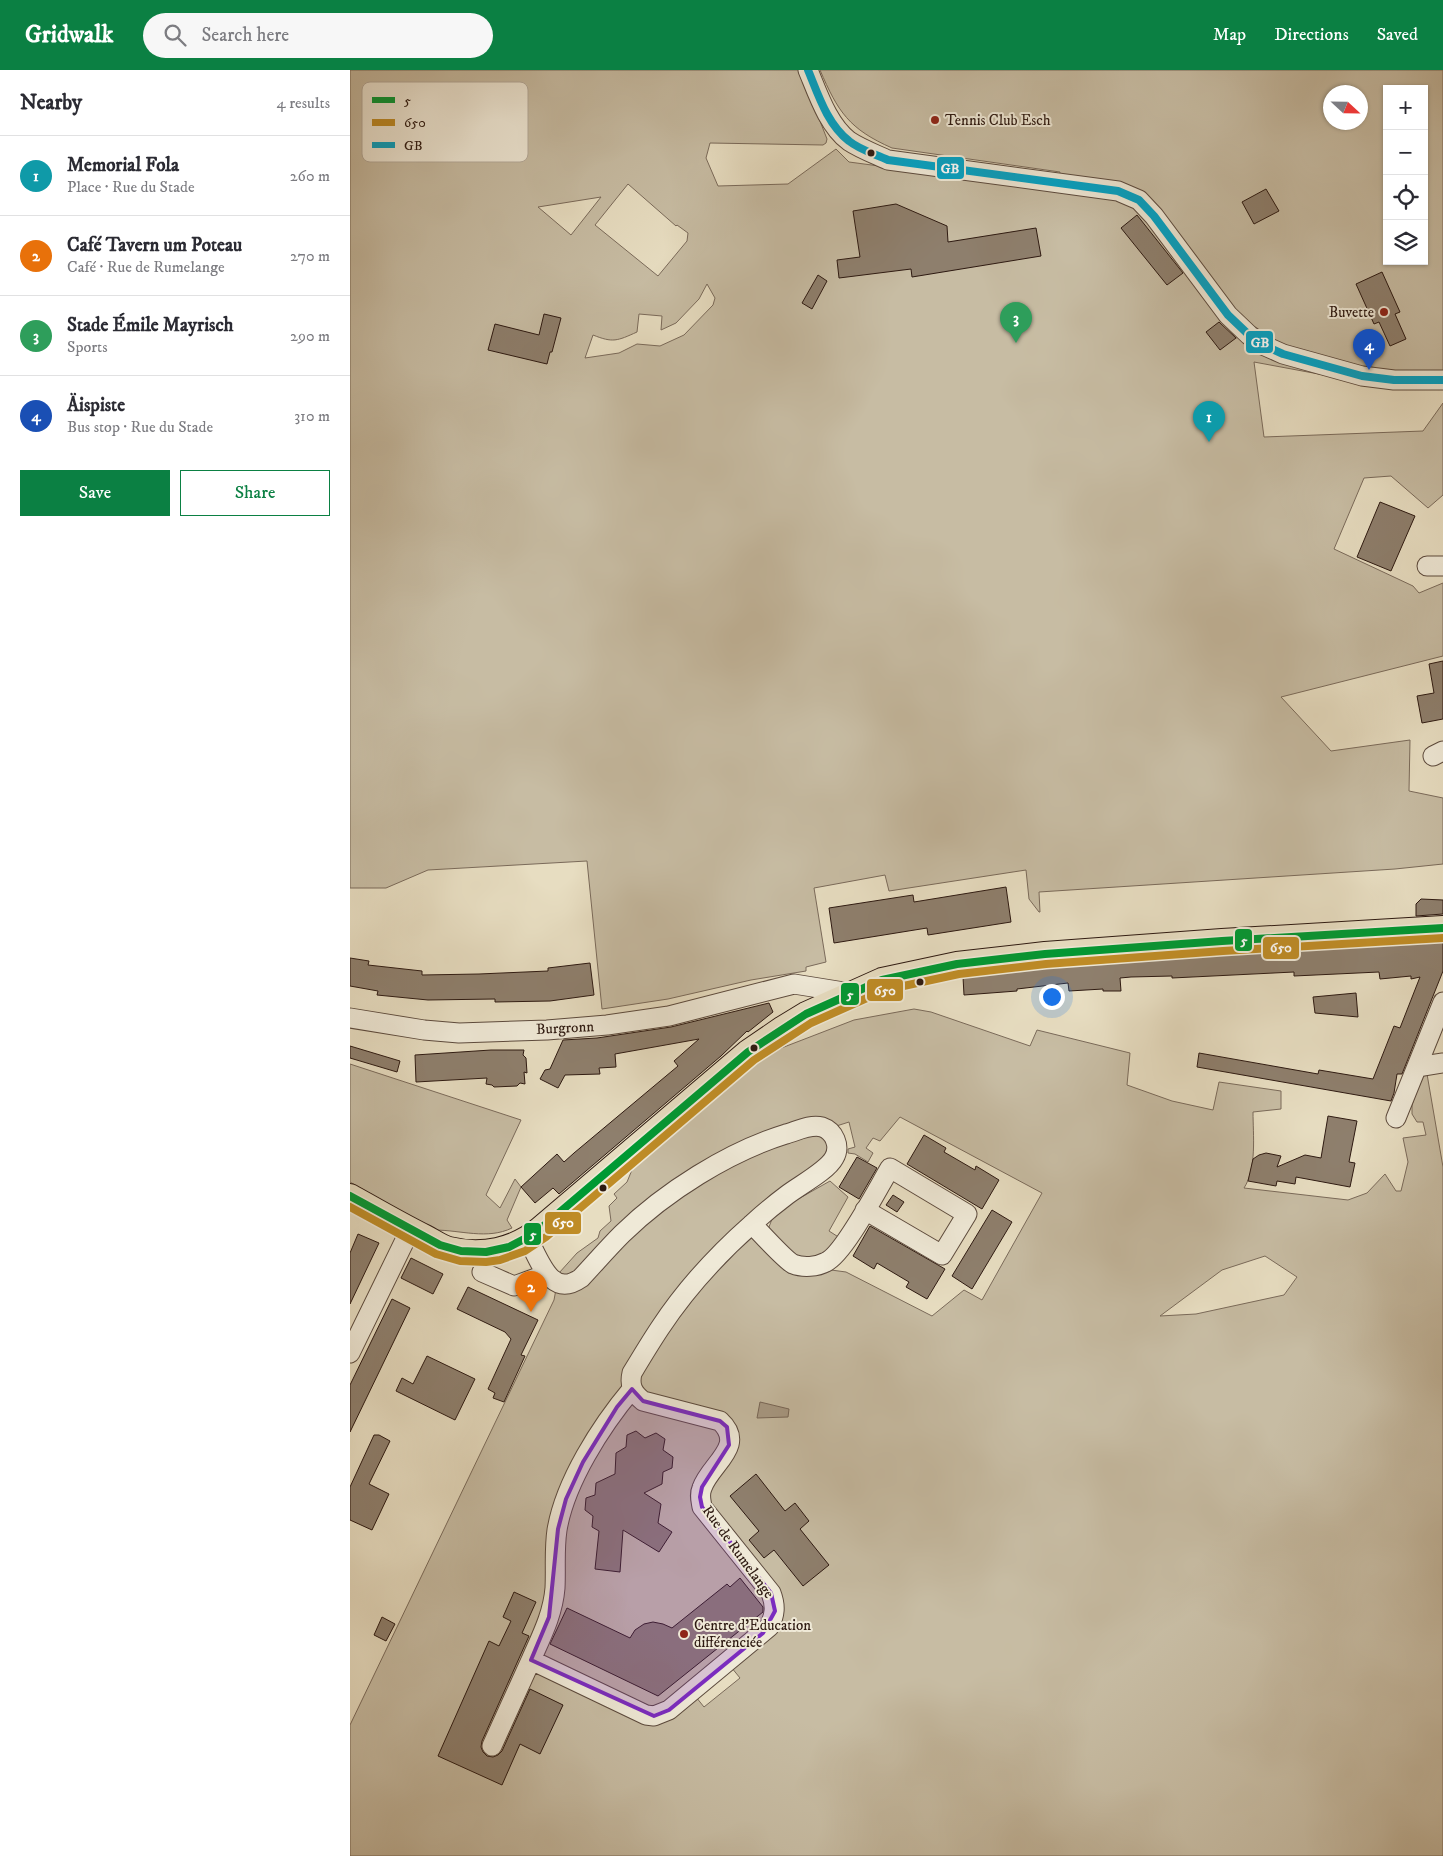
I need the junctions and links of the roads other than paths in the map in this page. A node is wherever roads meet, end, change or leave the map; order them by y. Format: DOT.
graph roads {
  1 [pos="808,70"];
  2 [pos="1443,380"];
  3 [pos="1443,928"];
  4 [pos="808,985"];
  5 [pos="778,988"];
  6 [pos="850,993"];
  7 [pos="1443,1002"];
  8 [pos="812,1011"];
  9 [pos="350,1018"];
  10 [pos="1443,1062"];
  11 [pos="1417,1066"];
  12 [pos="1396,1118"];
  13 [pos="350,1196"];
  14 [pos="865,1210"];
  15 [pos="752,1224"];
  16 [pos="410,1230"];
  17 [pos="528,1239"];
  18 [pos="482,1272"];
  19 [pos="547,1274"];
  20 [pos="350,1354"];
  21 [pos="632,1389"];
  22 [pos="531,1660"];
  23 [pos="492,1746"];
  1 -- 2 [label="street"];
  3 -- 6 [label="main road"];
  4 -- 5 [label="street, Burgronn"];
  4 -- 6 [label="street, Burgronn"];
  4 -- 8 [label="street"];
  5 -- 8 [label="street"];
  5 -- 9 [label="street, Burgronn"];
  6 -- 8 [label="main road"];
  7 -- 11 [label="street"];
  8 -- 17 [label="main road"];
  10 -- 11 [label="street"];
  11 -- 12 [label="street"];
  13 -- 16 [label="main road"];
  14 -- 14 [label="street"];
  14 -- 15 [label="street"];
  15 -- 19 [label="street"];
  15 -- 21 [label="street"];
  16 -- 17 [label="main road"];
  16 -- 20 [label="street"];
  17 -- 19 [label="street"];
  18 -- 19 [label="street"];
  21 -- 22 [label="street"];
  21 -- 22 [label="street, Rue de Rumelange"];
  22 -- 23 [label="street"];
}
